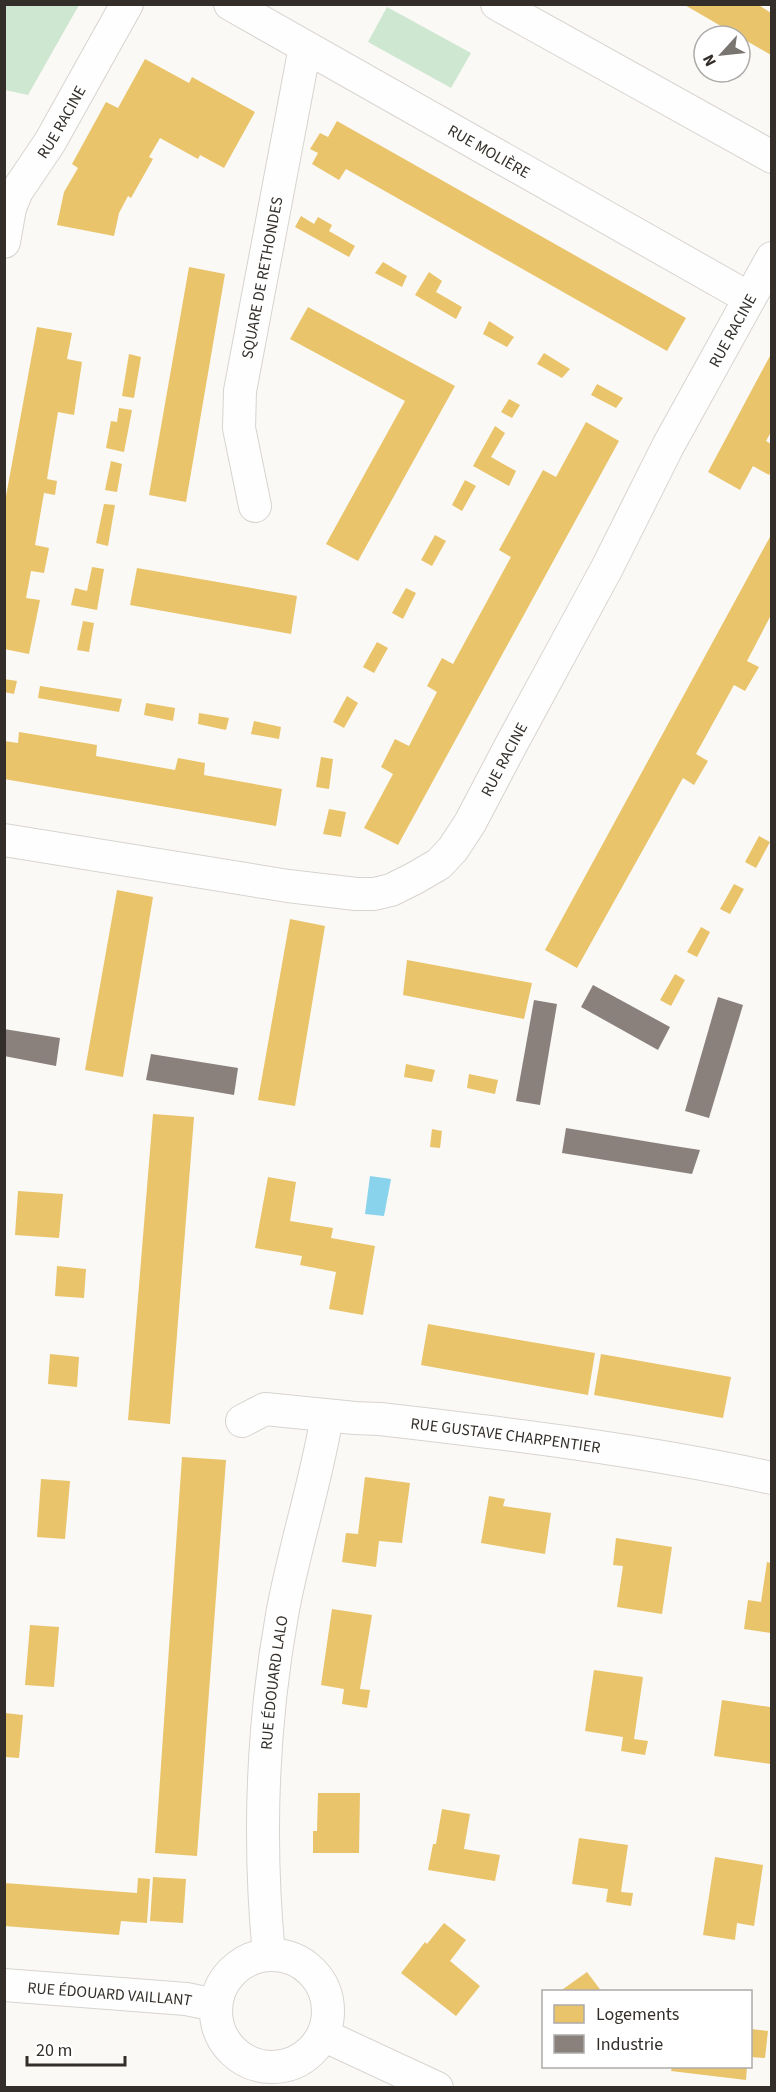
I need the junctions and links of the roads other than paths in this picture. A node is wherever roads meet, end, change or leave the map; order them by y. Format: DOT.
graph roads {
  1 [pos="127,4"];
  2 [pos="230,4"];
  3 [pos="497,4"];
  4 [pos="305,47"];
  5 [pos="771,157"];
  6 [pos="5,237"];
  7 [pos="4,242"];
  8 [pos="771,258"];
  9 [pos="749,298"];
  10 [pos="255,506"];
  11 [pos="4,840"];
  12 [pos="327,1416"];
  13 [pos="242,1421"];
  14 [pos="771,1478"];
  15 [pos="269,1955"];
  16 [pos="4,1985"];
  17 [pos="216,2005"];
  18 [pos="323,2036"];
  19 [pos="437,2088"];
  1 -- 6 [label="street, RUE RACINE"];
  2 -- 4 [label="street, RUE MOLIÈRE"];
  3 -- 5 [label="street"];
  4 -- 9 [label="street, RUE MOLIÈRE"];
  4 -- 10 [label="street, SQUARE DE RETHONDES"];
  6 -- 7 [label="street, RUE RACINE"];
  8 -- 9 [label="street, RUE RACINE"];
  9 -- 11 [label="street, RUE RACINE"];
  12 -- 13 [label="street, RUE GUSTAVE CHARPENTIER"];
  12 -- 14 [label="street, RUE GUSTAVE CHARPENTIER"];
  12 -- 15 [label="street, RUE ÉDOUARD LALO"];
  15 -- 17 [label="street"];
  15 -- 18 [label="street"];
  16 -- 17 [label="street, RUE ÉDOUARD VAILLANT"];
  17 -- 18 [label="street"];
  18 -- 19 [label="street"];
}
